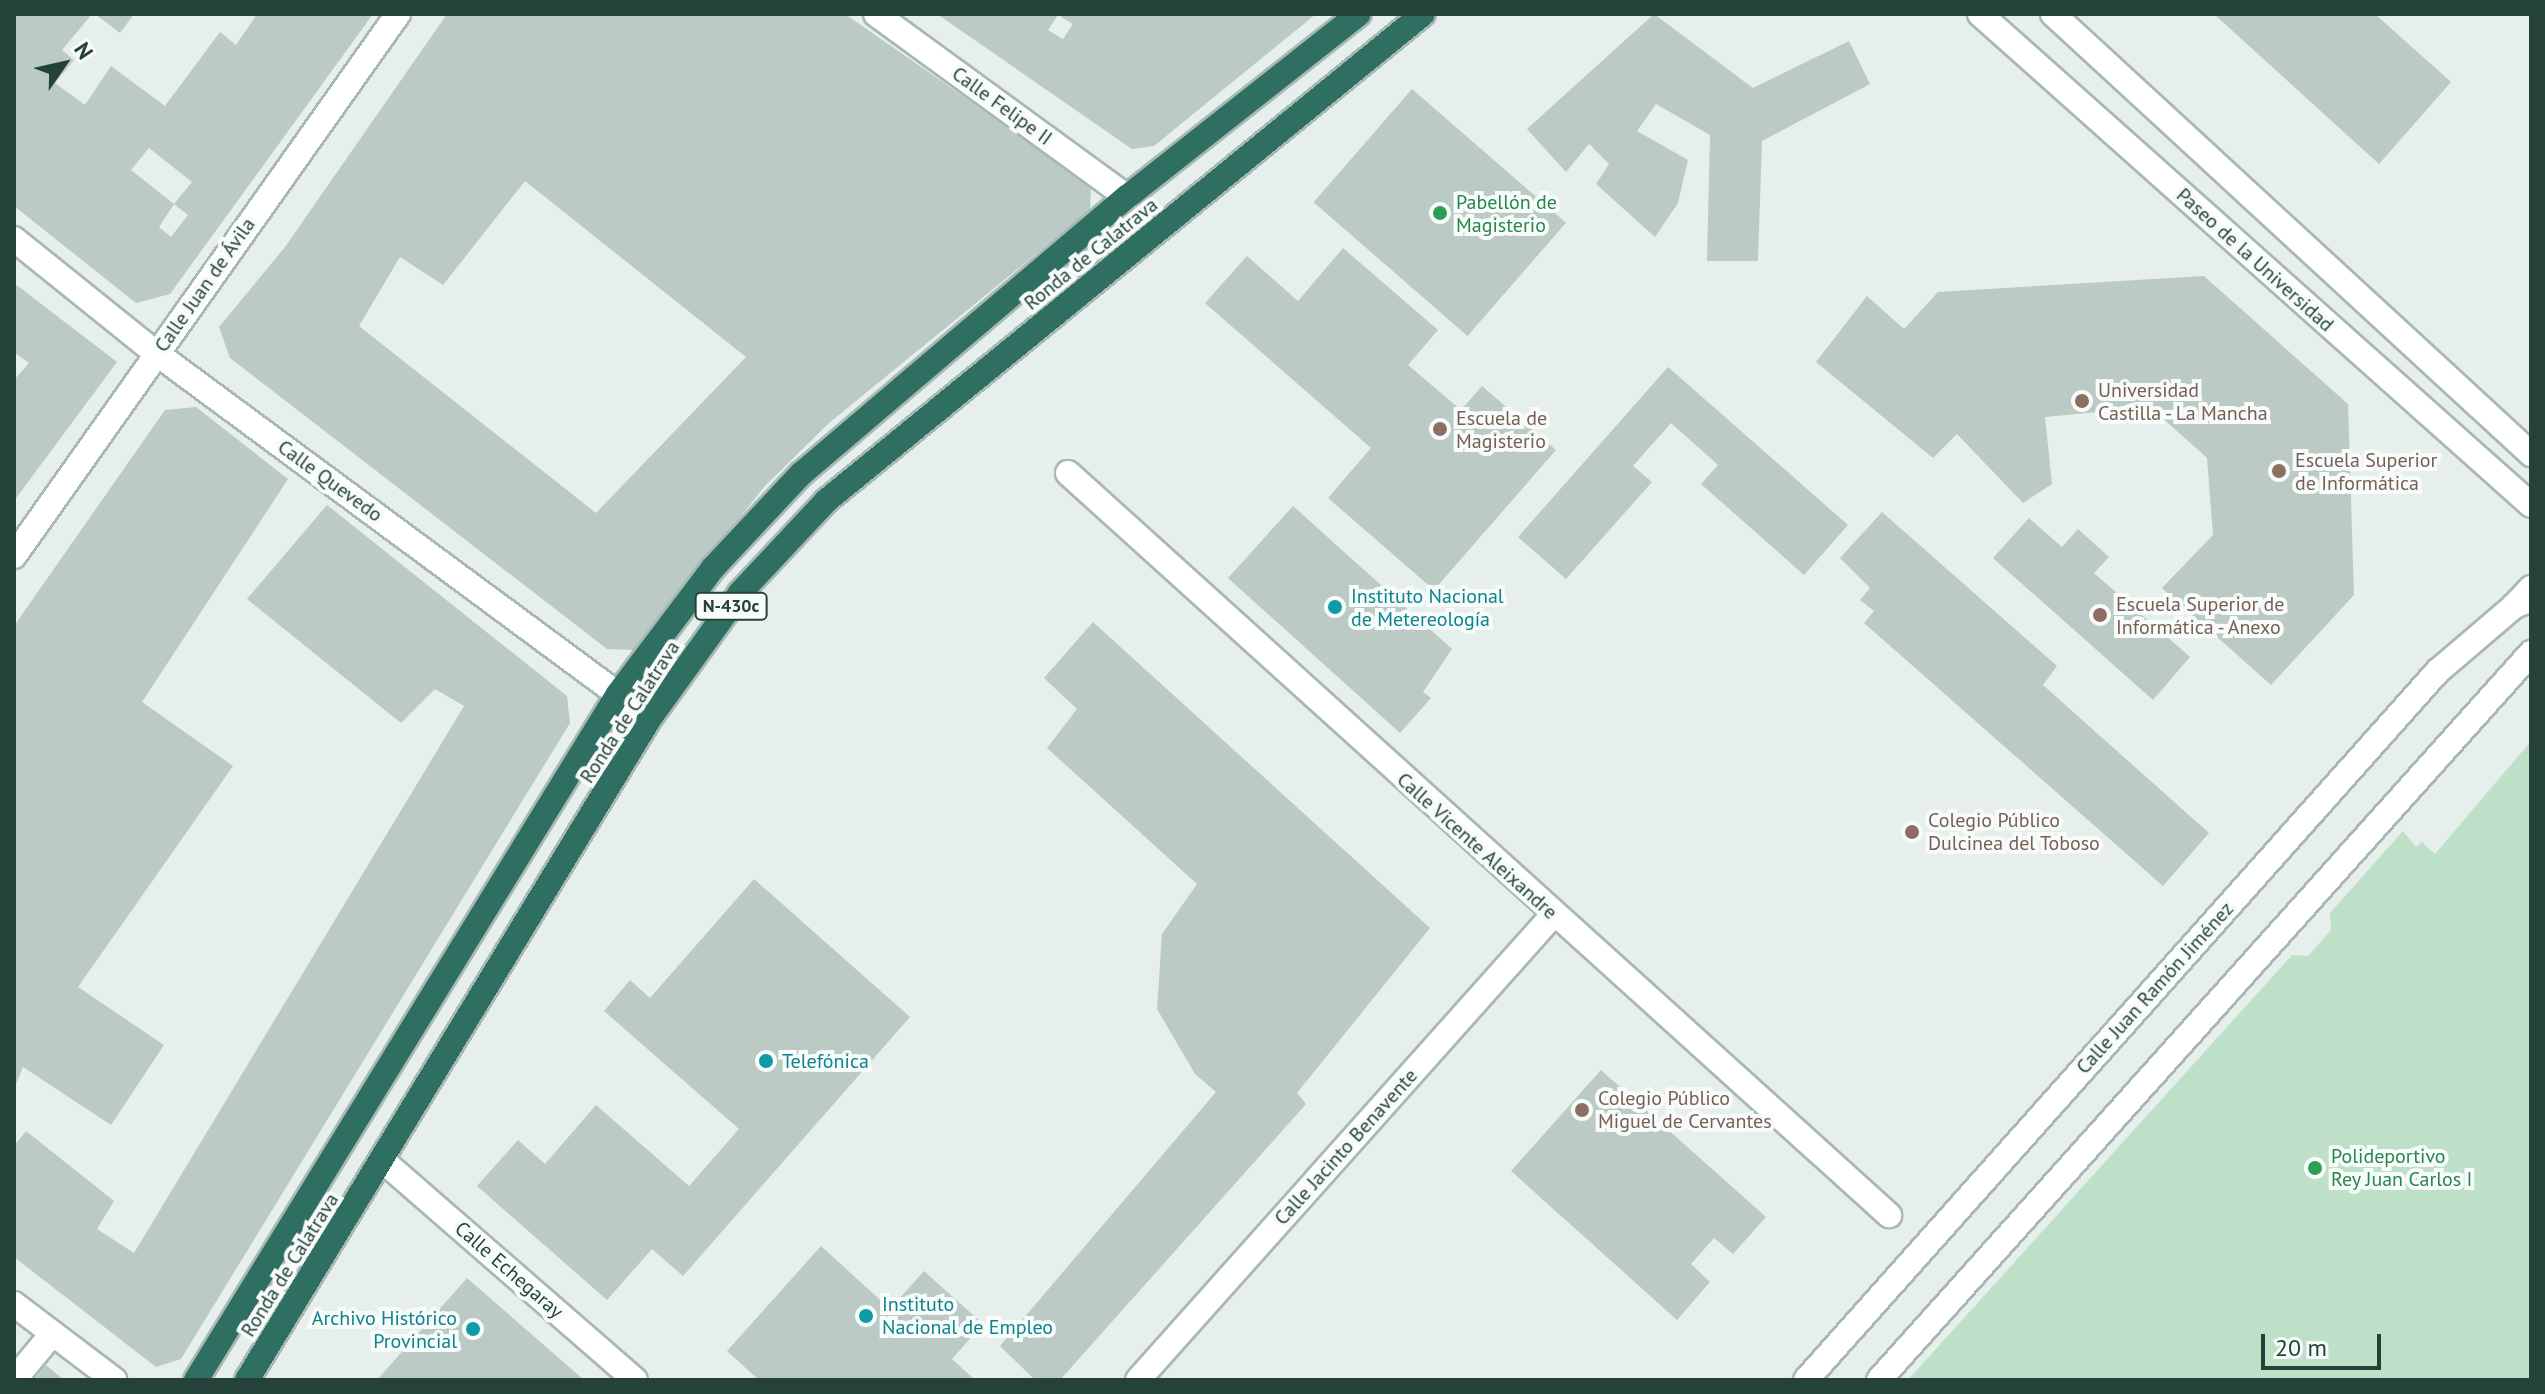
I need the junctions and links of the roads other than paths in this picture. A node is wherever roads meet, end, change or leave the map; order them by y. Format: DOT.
graph roads {
  1 [pos="398,14"];
  2 [pos="876,14"];
  3 [pos="1359,14"];
  4 [pos="1423,14"];
  5 [pos="1980,14"];
  6 [pos="2053,14"];
  7 [pos="1127,197"];
  8 [pos="14,239"];
  9 [pos="156,353"];
  10 [pos="2531,454"];
  11 [pos="1068,473"];
  12 [pos="2531,505"];
  13 [pos="14,556"];
  14 [pos="2531,588"];
  15 [pos="2522,603"];
  16 [pos="2531,653"];
  17 [pos="618,694"];
  18 [pos="650,718"];
  19 [pos="1553,915"];
  20 [pos="382,1160"];
  21 [pos="1889,1215"];
  22 [pos="14,1304"];
  23 [pos="52,1334"];
  24 [pos="14,1380"];
  25 [pos="114,1380"];
  26 [pos="196,1380"];
  27 [pos="247,1380"];
  28 [pos="635,1380"];
  29 [pos="1138,1380"];
  30 [pos="1806,1380"];
  31 [pos="1879,1380"];
  1 -- 9 [label="street, Calle Juan de Ávila"];
  2 -- 7 [label="street, Calle Felipe II"];
  3 -- 7 [label="highway, Ronda de Calatrava / N-430c"];
  4 -- 18 [label="highway, Ronda de Calatrava / N-430c"];
  5 -- 12 [label="street, Paseo de la Universidad"];
  6 -- 10 [label="street"];
  7 -- 17 [label="highway, Ronda de Calatrava / N-430c"];
  8 -- 9 [label="street, Calle Quevedo"];
  9 -- 13 [label="street, Calle Juan de Ávila"];
  9 -- 17 [label="street, Calle Quevedo"];
  11 -- 19 [label="street, Calle Vicente Aleixandre"];
  14 -- 15 [label="street, Calle Juan Ramón Jiménez"];
  15 -- 30 [label="street, Calle Juan Ramón Jiménez"];
  16 -- 31 [label="street"];
  17 -- 18 [label="street, Calle Quevedo"];
  17 -- 26 [label="highway, Ronda de Calatrava / N-430c"];
  18 -- 20 [label="highway, Ronda de Calatrava / N-430c"];
  19 -- 21 [label="street, Calle Vicente Aleixandre"];
  19 -- 29 [label="street, Calle Jacinto Benavente"];
  20 -- 27 [label="highway, Ronda de Calatrava / N-430c"];
  20 -- 28 [label="street, Calle Echegaray"];
  22 -- 23 [label="street"];
  23 -- 24 [label="street"];
  23 -- 25 [label="street"];
}
